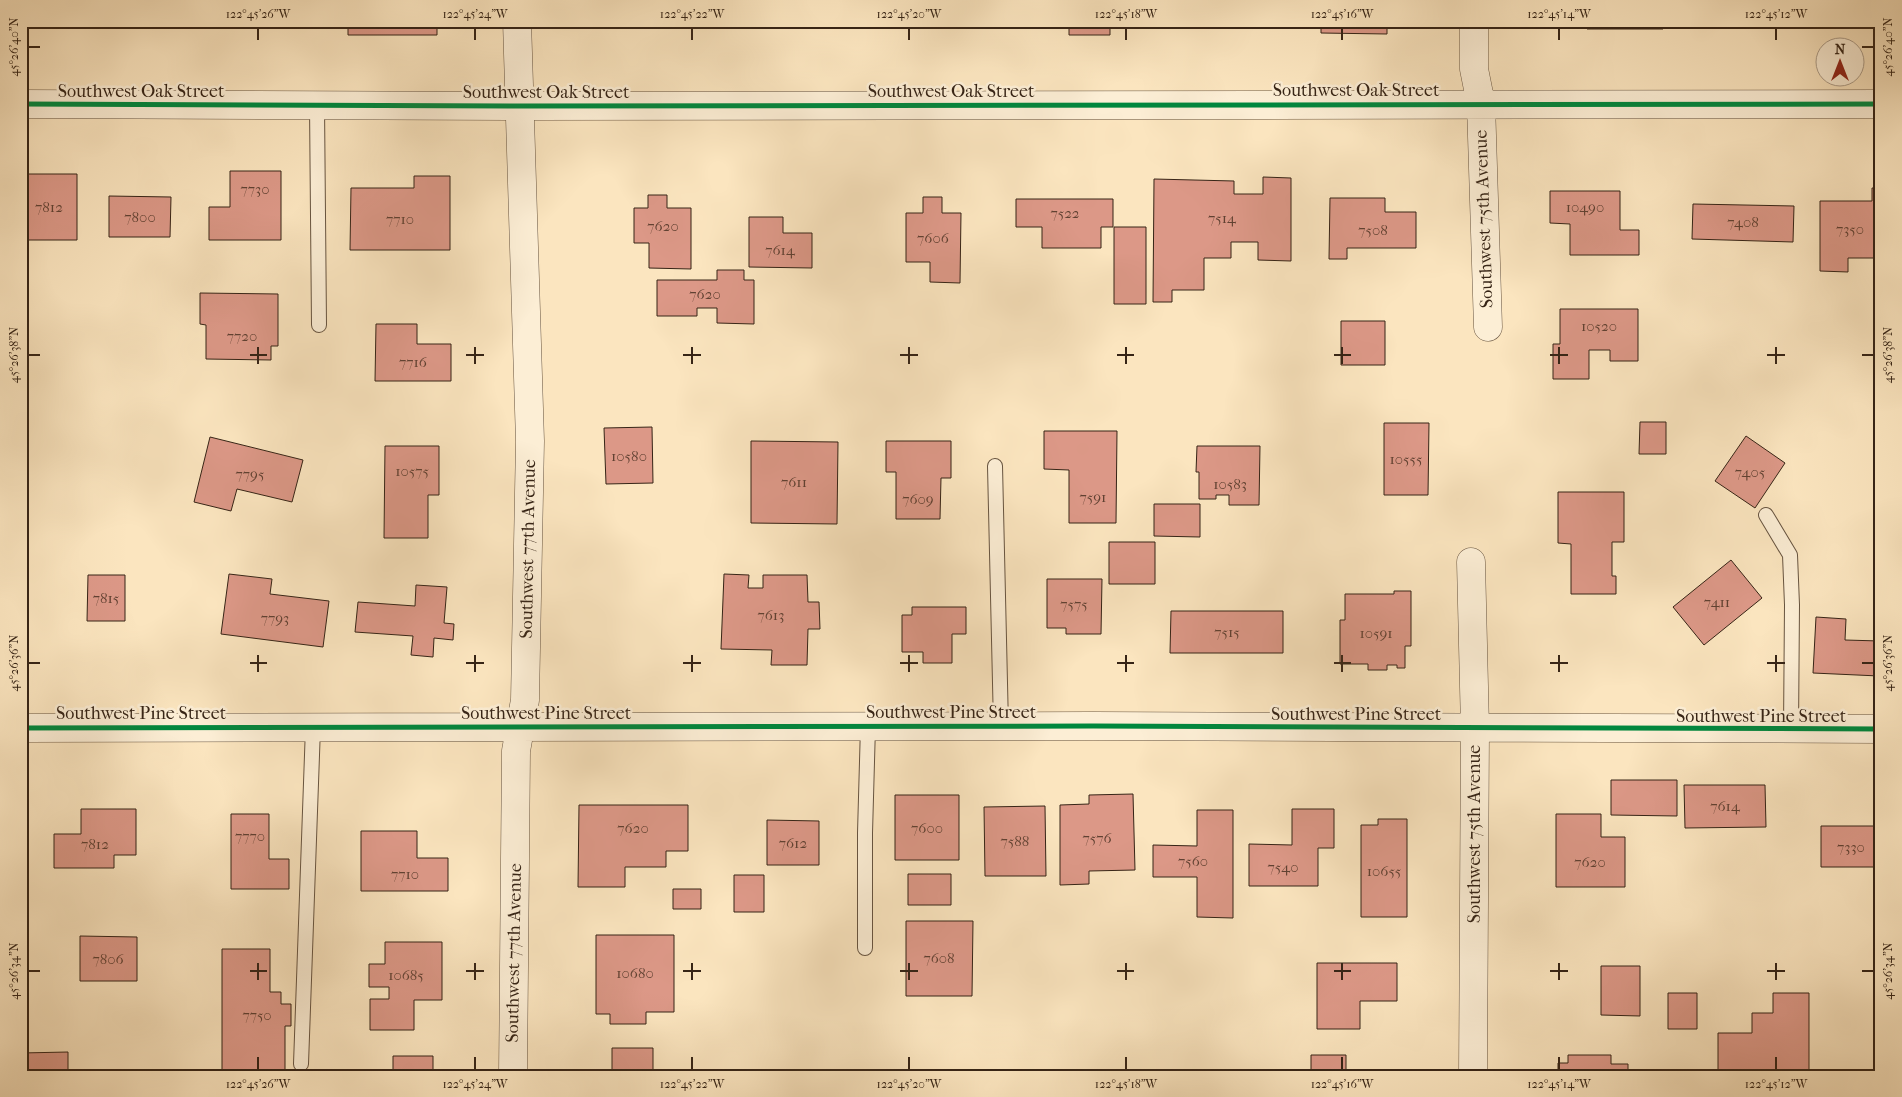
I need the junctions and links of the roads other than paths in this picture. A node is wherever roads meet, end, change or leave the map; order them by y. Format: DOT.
graph roads {
  1 [pos="517,21"];
  2 [pos="1474,21"];
  3 [pos="21,104"];
  4 [pos="1481,104"];
  5 [pos="1881,104"];
  6 [pos="317,105"];
  7 [pos="519,106"];
  8 [pos="319,325"];
  9 [pos="1488,327"];
  10 [pos="995,466"];
  11 [pos="1766,516"];
  12 [pos="1471,562"];
  13 [pos="868,726"];
  14 [pos="1001,726"];
  15 [pos="313,727"];
  16 [pos="519,727"];
  17 [pos="21,728"];
  18 [pos="1475,728"];
  19 [pos="1791,730"];
  20 [pos="1881,730"];
  21 [pos="865,948"];
  22 [pos="301,1064"];
  23 [pos="513,1076"];
  24 [pos="1473,1076"];
  1 -- 7 [label="street, Southwest 77th Avenue"];
  2 -- 4 [label="street, Southwest 75th Avenue"];
  3 -- 6 [label="street, Southwest Oak Street"];
  4 -- 5 [label="street, Southwest Oak Street"];
  4 -- 7 [label="street, Southwest Oak Street"];
  4 -- 9 [label="street, Southwest 75th Avenue"];
  6 -- 7 [label="street, Southwest Oak Street"];
  6 -- 8 [label="lane"];
  7 -- 16 [label="street, Southwest 77th Avenue"];
  10 -- 14 [label="lane"];
  11 -- 19 [label="lane"];
  12 -- 18 [label="street, Southwest 75th Avenue"];
  13 -- 14 [label="street, Southwest Pine Street"];
  13 -- 16 [label="street, Southwest Pine Street"];
  13 -- 21 [label="lane"];
  14 -- 18 [label="street, Southwest Pine Street"];
  15 -- 16 [label="street, Southwest Pine Street"];
  15 -- 17 [label="street, Southwest Pine Street"];
  15 -- 22 [label="lane"];
  16 -- 23 [label="street, Southwest 77th Avenue"];
  18 -- 19 [label="street, Southwest Pine Street"];
  18 -- 24 [label="street, Southwest 75th Avenue"];
  19 -- 20 [label="street, Southwest Pine Street"];
}
